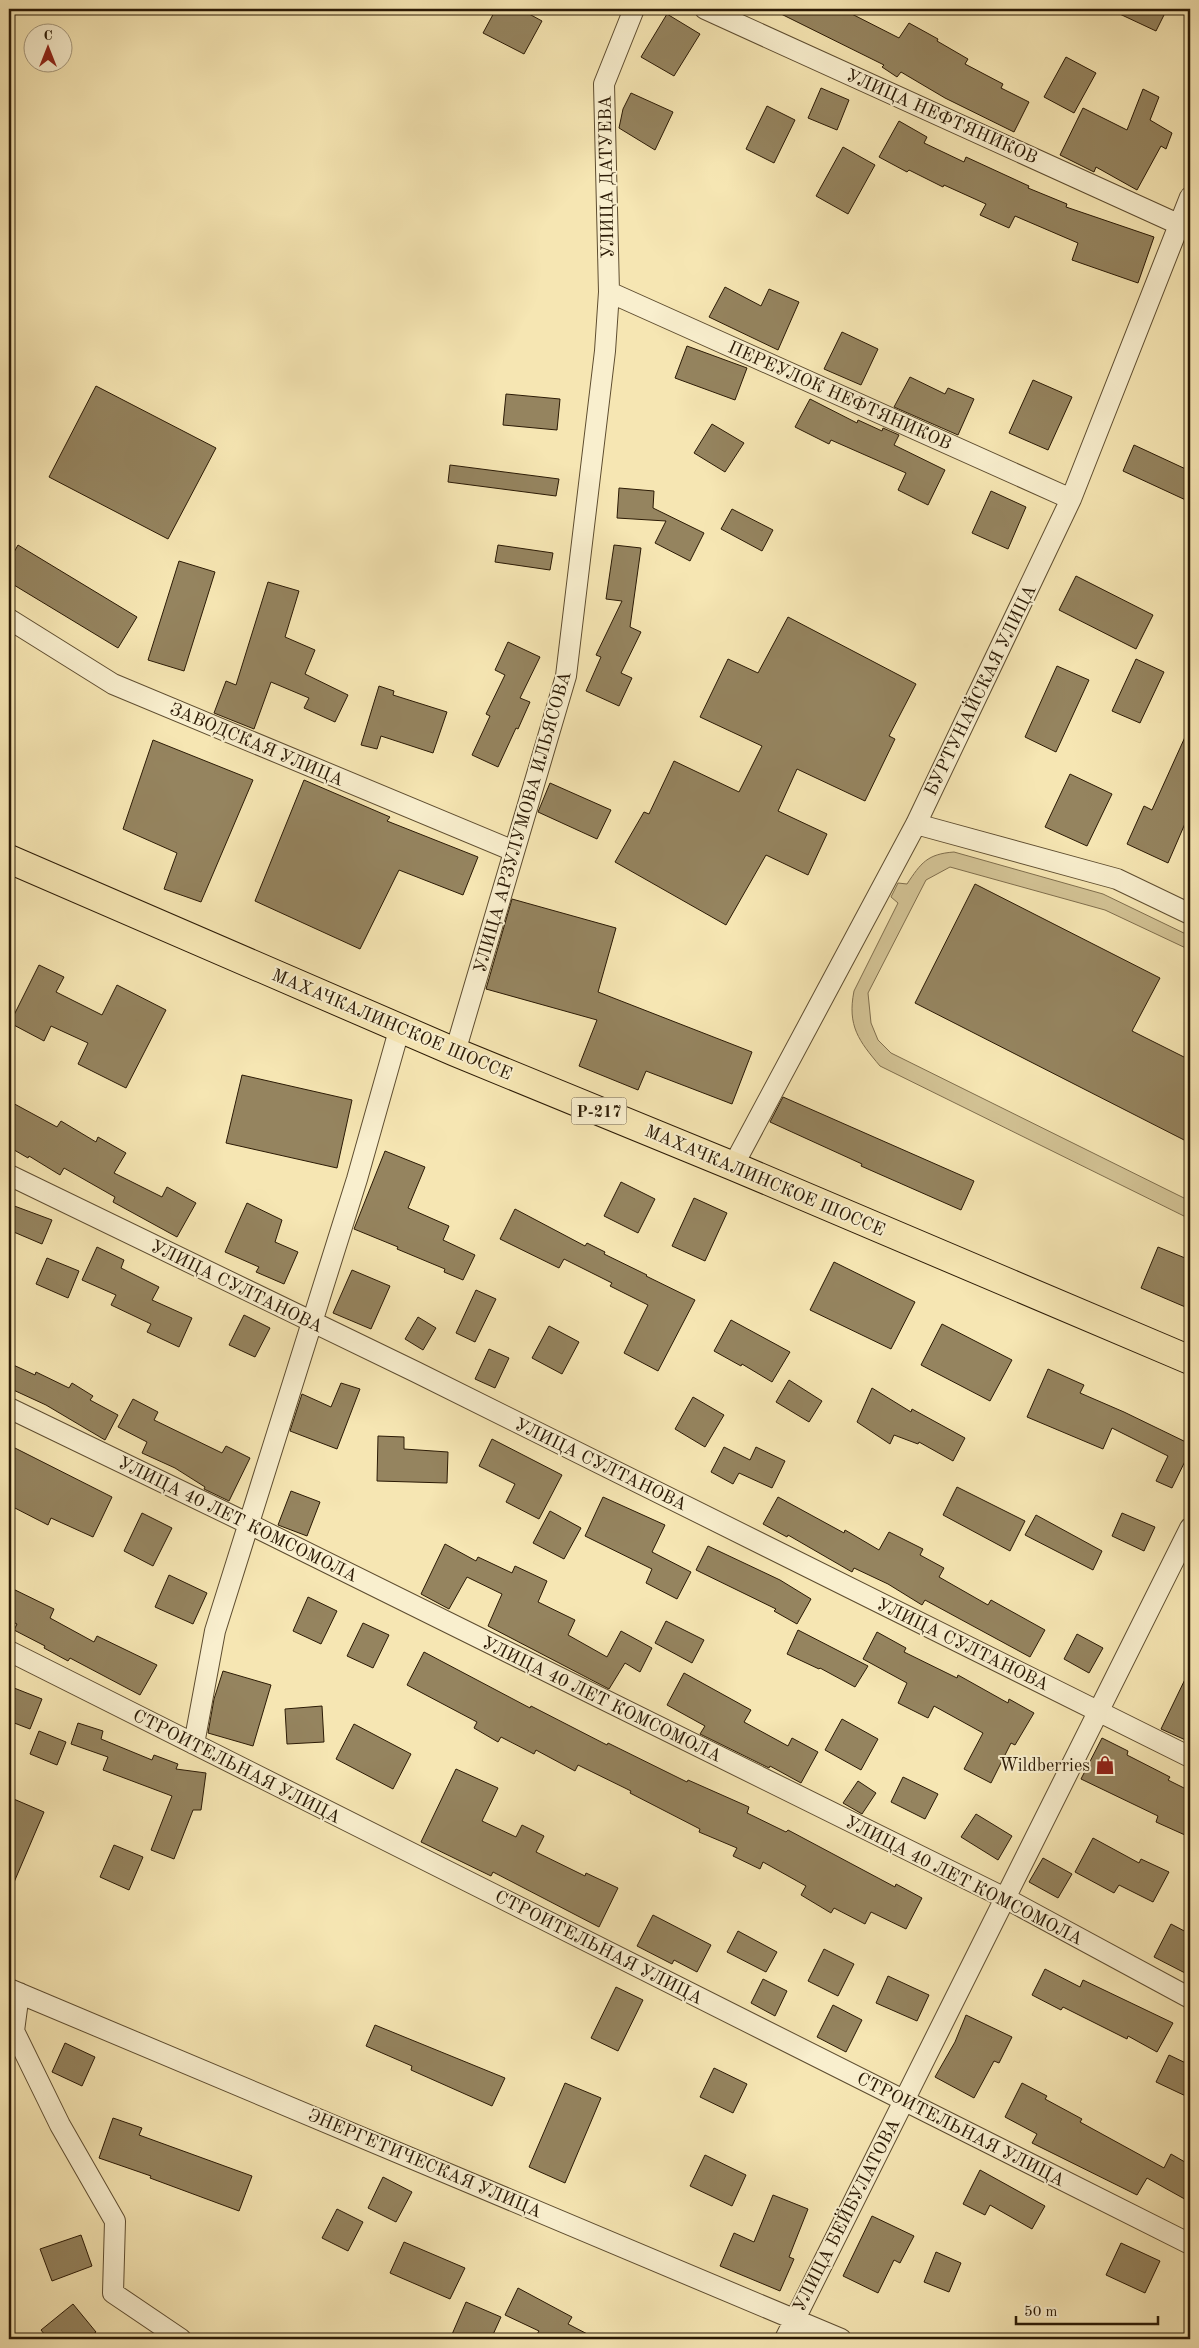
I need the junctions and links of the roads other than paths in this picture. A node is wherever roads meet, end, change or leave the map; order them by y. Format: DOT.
graph roads {
  1 [pos="634,9"];
  2 [pos="705,9"];
  3 [pos="1190,197"];
  4 [pos="1178,224"];
  5 [pos="609,292"];
  6 [pos="605,351"];
  7 [pos="1071,499"];
  8 [pos="9,619"];
  9 [pos="916,824"];
  10 [pos="514,851"];
  11 [pos="9,859"];
  12 [pos="1190,914"];
  13 [pos="400,1027"];
  14 [pos="455,1052"];
  15 [pos="733,1166"];
  16 [pos="9,1175"];
  17 [pos="312,1322"];
  18 [pos="1190,1360"];
  19 [pos="9,1408"];
  20 [pos="247,1523"];
  21 [pos="1190,1528"];
  22 [pos="9,1651"];
  23 [pos="1098,1712"];
  24 [pos="194,1744"];
  25 [pos="1190,1757"];
  26 [pos="1005,1898"];
  27 [pos="14,1991"];
  28 [pos="1190,1998"];
  29 [pos="904,2100"];
  30 [pos="1190,2244"];
  31 [pos="795,2319"];
  32 [pos="181,2339"];
  33 [pos="785,2339"];
  34 [pos="841,2339"];
  1 -- 5 [label="street, УЛИЦА ДАТУЕВА"];
  2 -- 4 [label="street, УЛИЦА НЕФТЯНИКОВ"];
  3 -- 4 [label="street, БУРТУНАЙСКАЯ УЛИЦА"];
  4 -- 7 [label="street, БУРТУНАЙСКАЯ УЛИЦА"];
  5 -- 6 [label="street, УЛИЦА ДАТУЕВА"];
  5 -- 7 [label="street, ПЕРЕУЛОК НЕФТЯНИКОВ"];
  6 -- 10 [label="street, УЛИЦА АРЗУЛУМОВА ИЛЬЯСОВА"];
  7 -- 9 [label="street, БУРТУНАЙСКАЯ УЛИЦА"];
  8 -- 10 [label="street, ЗАВОДСКАЯ УЛИЦА"];
  9 -- 12 [label="street"];
  9 -- 15 [label="street, БУРТУНАЙСКАЯ УЛИЦА"];
  10 -- 14 [label="street, УЛИЦА АРЗУЛУМОВА ИЛЬЯСОВА"];
  11 -- 13 [label="highway, МАХАЧКАЛИНСКОЕ ШОССЕ / Р-217"];
  13 -- 14 [label="highway, МАХАЧКАЛИНСКОЕ ШОССЕ / Р-217"];
  13 -- 17 [label="street"];
  14 -- 15 [label="highway, МАХАЧКАЛИНСКОЕ ШОССЕ / Р-217"];
  15 -- 18 [label="highway, МАХАЧКАЛИНСКОЕ ШОССЕ / Р-217"];
  16 -- 17 [label="street, УЛИЦА СУЛТАНОВА"];
  17 -- 20 [label="street"];
  17 -- 23 [label="street, УЛИЦА СУЛТАНОВА"];
  19 -- 20 [label="street, УЛИЦА 40 ЛЕТ КОМСОМОЛА"];
  20 -- 24 [label="street"];
  20 -- 26 [label="street, УЛИЦА 40 ЛЕТ КОМСОМОЛА"];
  21 -- 23 [label="street, УЛИЦА БЕЙБУЛАТОВА"];
  22 -- 24 [label="street, СТРОИТЕЛЬНАЯ УЛИЦА"];
  23 -- 25 [label="street, УЛИЦА СУЛТАНОВА"];
  23 -- 26 [label="street, УЛИЦА БЕЙБУЛАТОВА"];
  24 -- 29 [label="street, СТРОИТЕЛЬНАЯ УЛИЦА"];
  26 -- 28 [label="street, УЛИЦА 40 ЛЕТ КОМСОМОЛА"];
  26 -- 29 [label="street, УЛИЦА БЕЙБУЛАТОВА"];
  27 -- 31 [label="street, ЭНЕРГЕТИЧЕСКАЯ УЛИЦА"];
  27 -- 32 [label="street"];
  29 -- 30 [label="street, СТРОИТЕЛЬНАЯ УЛИЦА"];
  29 -- 31 [label="street, УЛИЦА БЕЙБУЛАТОВА"];
  31 -- 33 [label="street, УЛИЦА БЕЙБУЛАТОВА"];
  31 -- 34 [label="street, ЭНЕРГЕТИЧЕСКАЯ УЛИЦА"];
}
